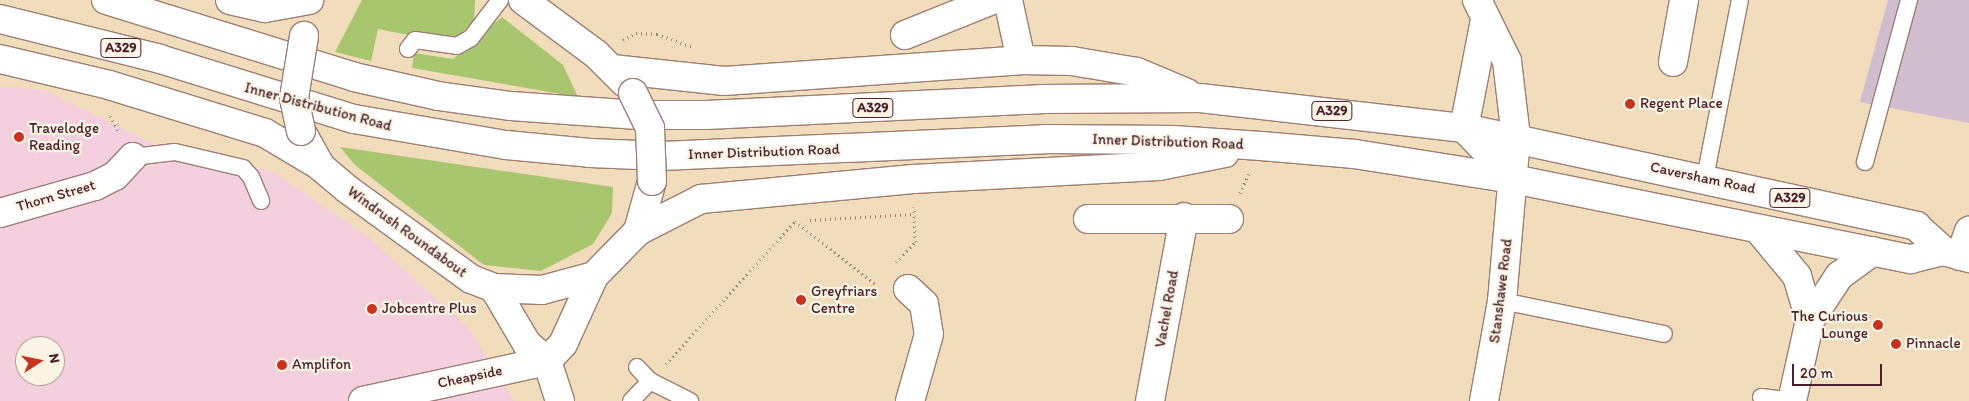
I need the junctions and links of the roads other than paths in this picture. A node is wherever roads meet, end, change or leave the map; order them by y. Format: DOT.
graph roads {
  1 [pos="106,0"];
  2 [pos="230,0"];
  3 [pos="309,0"];
  4 [pos="328,0"];
  5 [pos="500,0"];
  6 [pos="523,0"];
  7 [pos="992,0"];
  8 [pos="1008,0"];
  9 [pos="1684,0"];
  10 [pos="1740,0"];
  11 [pos="1909,0"];
  12 [pos="1481,10"];
  13 [pos="0,19"];
  14 [pos="905,35"];
  15 [pos="408,49"];
  16 [pos="0,59"];
  17 [pos="1021,60"];
  18 [pos="604,61"];
  19 [pos="1673,62"];
  20 [pos="1200,98"];
  21 [pos="1464,128"];
  22 [pos="1516,138"];
  23 [pos="1261,146"];
  24 [pos="133,157"];
  25 [pos="1865,162"];
  26 [pos="321,167"];
  27 [pos="1705,178"];
  28 [pos="1513,180"];
  29 [pos="261,201"];
  30 [pos="0,213"];
  31 [pos="1184,218"];
  32 [pos="1088,219"];
  33 [pos="1229,219"];
  34 [pos="1758,230"];
  35 [pos="638,231"];
  36 [pos="1961,249"];
  37 [pos="1873,251"];
  38 [pos="594,276"];
  39 [pos="494,288"];
  40 [pos="908,289"];
  41 [pos="1502,302"];
  42 [pos="1810,320"];
  43 [pos="1664,334"];
  44 [pos="547,361"];
  45 [pos="637,367"];
  46 [pos="650,381"];
  47 [pos="1761,397"];
  48 [pos="364,401"];
  49 [pos="560,401"];
  50 [pos="631,401"];
  51 [pos="690,401"];
  52 [pos="910,401"];
  53 [pos="1150,401"];
  54 [pos="1484,401"];
  55 [pos="1792,401"];
  1 -- 20 [label="main road, A329"];
  2 -- 3 [label="main road"];
  4 -- 26 [label="main road, Windrush Roundabout, bridge"];
  5 -- 15 [label="lane"];
  6 -- 18 [label="main road"];
  7 -- 14 [label="main road"];
  8 -- 17 [label="main road"];
  9 -- 19 [label="main road"];
  10 -- 27 [label="lane"];
  11 -- 25 [label="lane"];
  12 -- 21 [label="main road"];
  12 -- 22 [label="main road, Stanshawe Road"];
  13 -- 23 [label="main road, Inner Distribution Road / A329"];
  16 -- 26 [label="main road"];
  17 -- 18 [label="main road"];
  17 -- 20 [label="main road"];
  18 -- 35 [label="main road, bridge"];
  20 -- 21 [label="main road, A329"];
  21 -- 22 [label="main road, A329"];
  21 -- 28 [label="main road"];
  22 -- 27 [label="main road, Caversham Road / A329"];
  22 -- 28 [label="main road, Stanshawe Road"];
  23 -- 28 [label="main road, Inner Distribution Road / A329"];
  23 -- 35 [label="main road"];
  24 -- 29 [label="lane"];
  24 -- 30 [label="main road, Thorn Street"];
  26 -- 39 [label="main road, Windrush Roundabout"];
  27 -- 36 [label="main road, Caversham Road / A329"];
  28 -- 34 [label="main road, Inner Distribution Road / A329"];
  28 -- 41 [label="main road, Stanshawe Road"];
  31 -- 32 [label="main road"];
  31 -- 33 [label="main road"];
  31 -- 53 [label="main road, Vachel Road"];
  34 -- 37 [label="main road, A329"];
  34 -- 42 [label="main road"];
  35 -- 38 [label="main road"];
  36 -- 37 [label="main road, A329"];
  37 -- 42 [label="main road"];
  38 -- 39 [label="main road, Windrush Roundabout"];
  38 -- 44 [label="main road"];
  39 -- 44 [label="main road"];
  40 -- 52 [label="main road"];
  41 -- 43 [label="lane"];
  41 -- 54 [label="main road, Stanshawe Road"];
  42 -- 55 [label="main road"];
  44 -- 48 [label="main road, Cheapside"];
  44 -- 49 [label="main road"];
  45 -- 46 [label="lane"];
  46 -- 50 [label="lane"];
  46 -- 51 [label="lane"];
  47 -- 55 [label="lane"];
}
